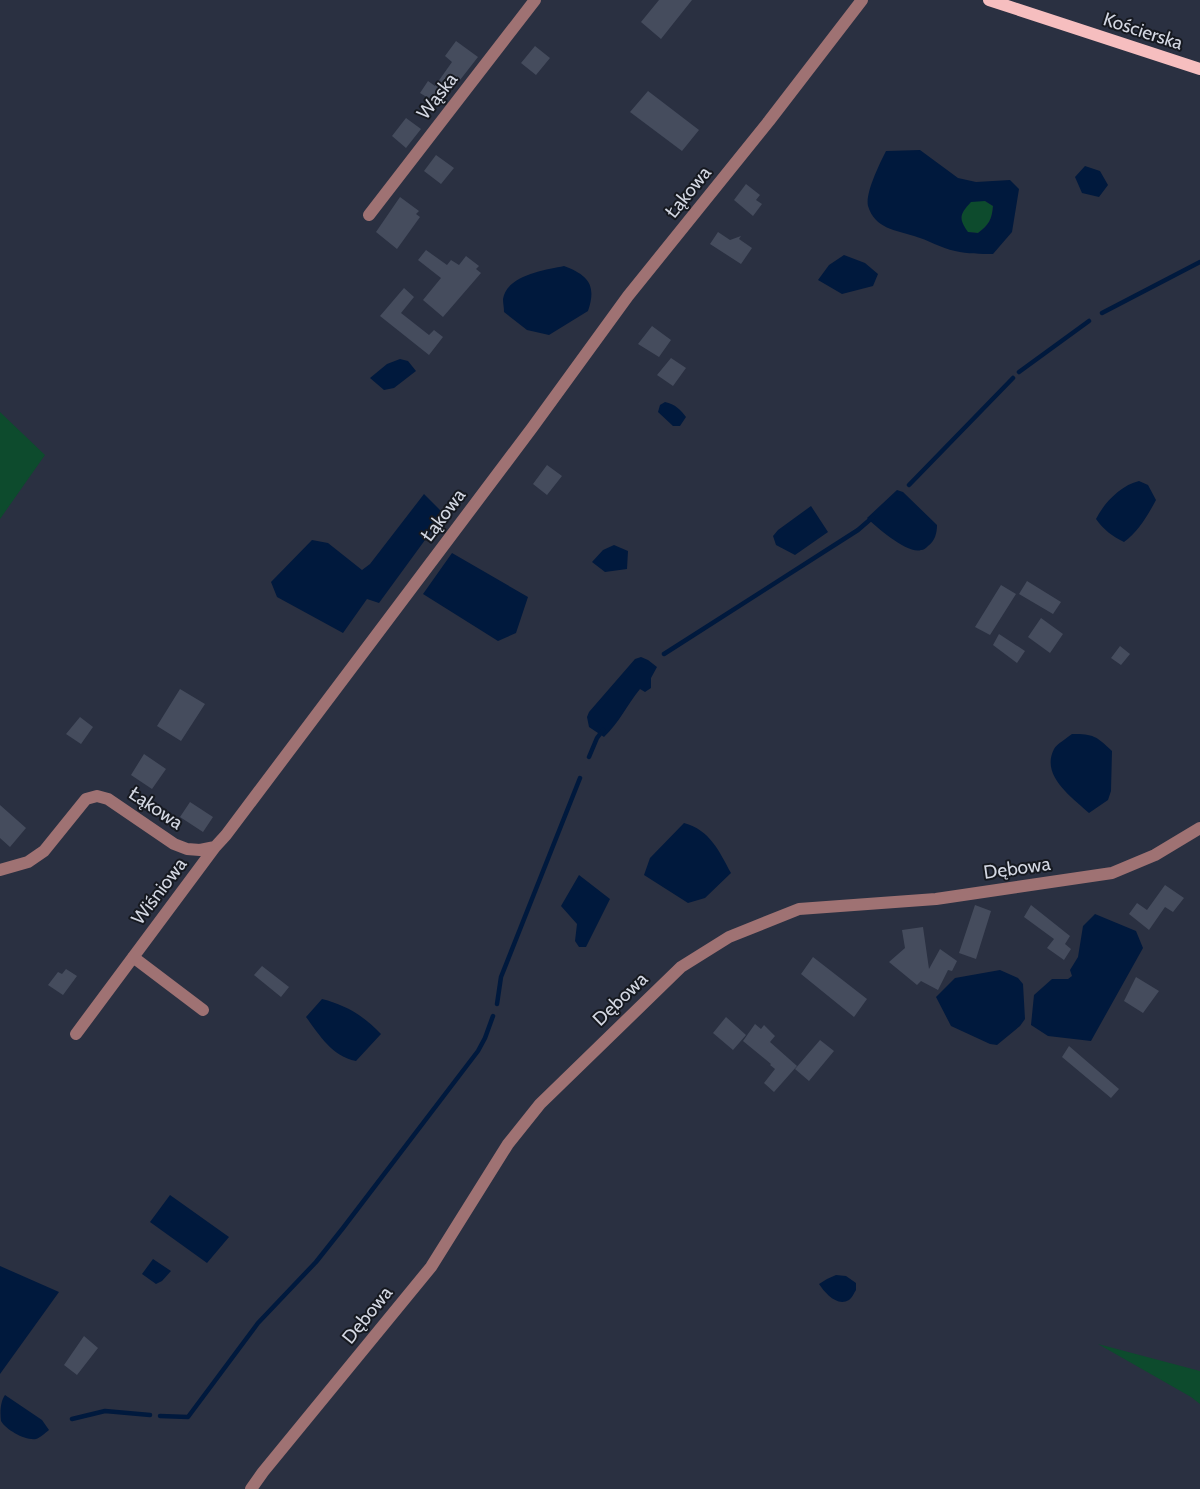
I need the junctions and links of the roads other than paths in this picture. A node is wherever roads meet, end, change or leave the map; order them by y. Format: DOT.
graph roads {
  1 [pos="535,0"];
  2 [pos="862,0"];
  3 [pos="989,0"];
  4 [pos="1200,69"];
  5 [pos="369,215"];
  6 [pos="1200,828"];
  7 [pos="215,847"];
  8 [pos="0,870"];
  9 [pos="133,957"];
  10 [pos="204,1010"];
  11 [pos="76,1034"];
  12 [pos="251,1489"];
  1 -- 5 [label="street, Wąska"];
  2 -- 7 [label="street, Łąkowa"];
  3 -- 4 [label="main road, Kościerska"];
  6 -- 12 [label="street, Dębowa"];
  7 -- 8 [label="street, Łąkowa"];
  7 -- 9 [label="street, Wiśniowa"];
  9 -- 10 [label="street"];
  9 -- 11 [label="street, Wiśniowa"];
}
